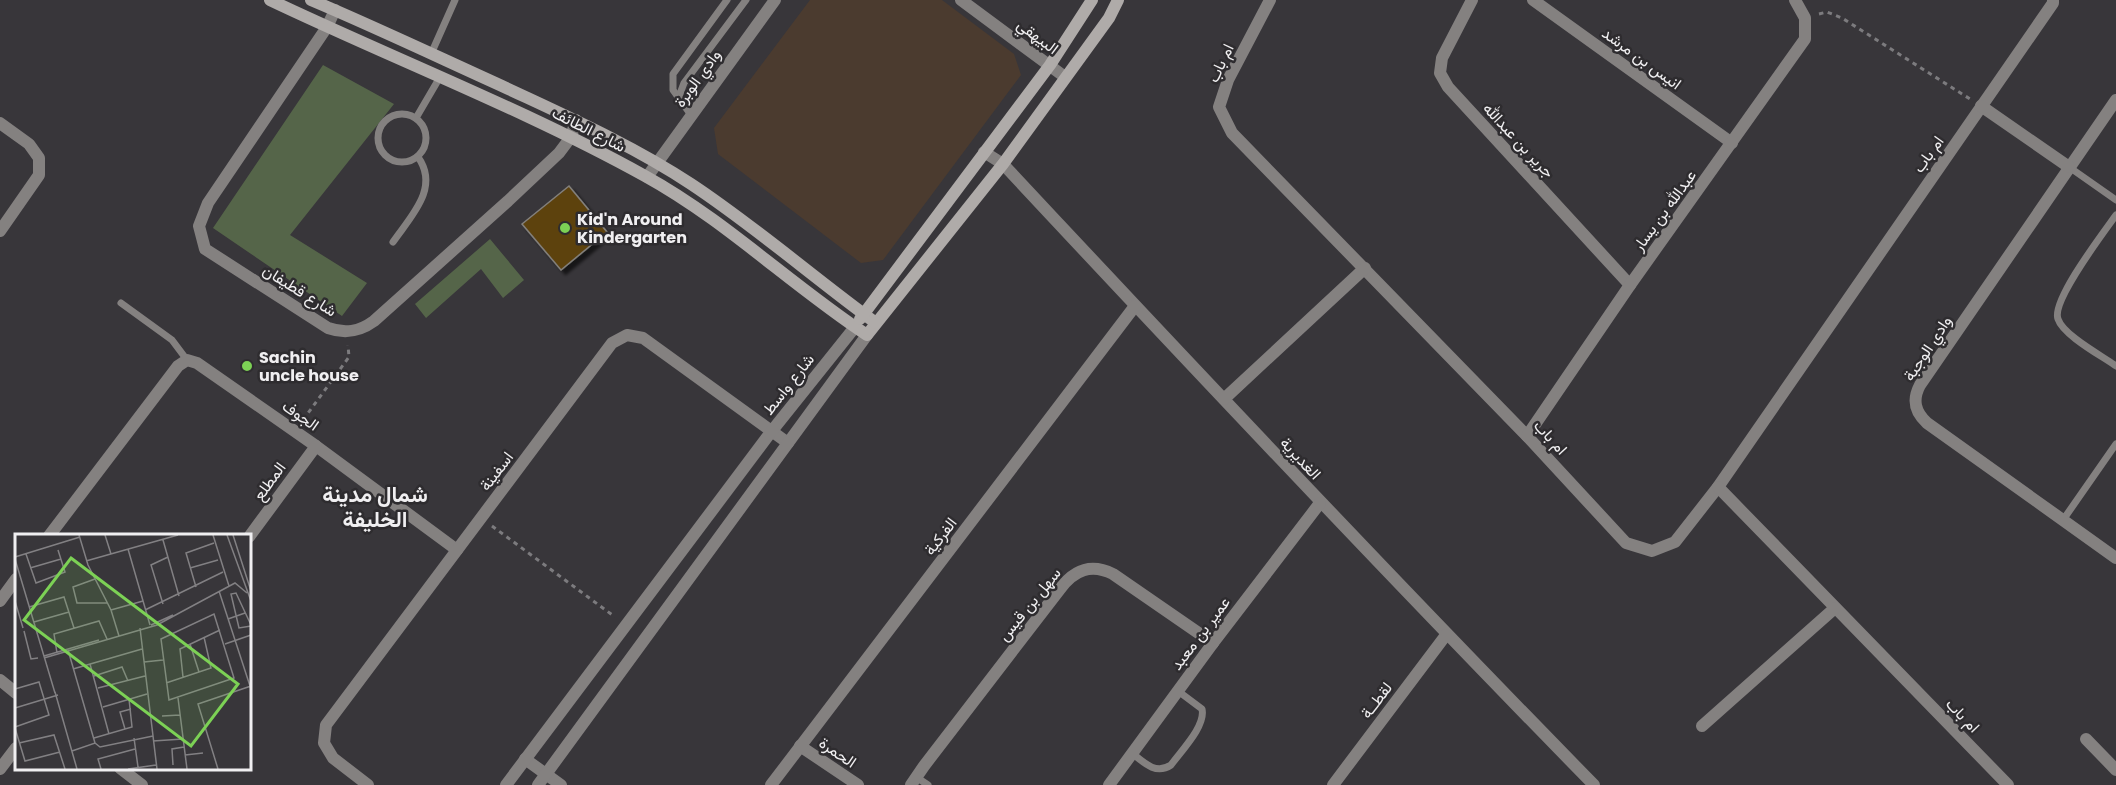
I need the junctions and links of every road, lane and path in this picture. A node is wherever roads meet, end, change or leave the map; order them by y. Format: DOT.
graph roads {
  1 [pos="270,0"];
  2 [pos="311,0"];
  3 [pos="455,0"];
  4 [pos="727,0"];
  5 [pos="746,0"];
  6 [pos="775,0"];
  7 [pos="962,0"];
  8 [pos="1092,0"];
  9 [pos="1118,0"];
  10 [pos="1270,0"];
  11 [pos="1472,0"];
  12 [pos="1533,0"];
  13 [pos="1795,0"];
  14 [pos="2053,0"];
  15 [pos="334,10"];
  16 [pos="1805,18"];
  17 [pos="327,27"];
  18 [pos="431,54"];
  19 [pos="1050,65"];
  20 [pos="440,77"];
  21 [pos="1065,77"];
  22 [pos="678,99"];
  23 [pos="2116,100"];
  24 [pos="1981,106"];
  25 [pos="691,115"];
  26 [pos="416,118"];
  27 [pos="576,120"];
  28 [pos="0,123"];
  29 [pos="571,137"];
  30 [pos="1732,143"];
  31 [pos="984,152"];
  32 [pos="418,157"];
  33 [pos="657,163"];
  34 [pos="1003,164"];
  35 [pos="2069,167"];
  36 [pos="647,177"];
  37 [pos="2116,200"];
  38 [pos="2116,215"];
  39 [pos="0,231"];
  40 [pos="393,242"];
  41 [pos="1365,268"];
  42 [pos="1630,285"];
  43 [pos="121,303"];
  44 [pos="1135,306"];
  45 [pos="863,314"];
  46 [pos="876,323"];
  47 [pos="855,327"];
  48 [pos="347,332"];
  49 [pos="867,335"];
  50 [pos="187,360"];
  51 [pos="2116,366"];
  52 [pos="1224,399"];
  53 [pos="295,432"];
  54 [pos="771,432"];
  55 [pos="1527,436"];
  56 [pos="788,443"];
  57 [pos="2116,444"];
  58 [pos="316,446"];
  59 [pos="1718,487"];
  60 [pos="1320,503"];
  61 [pos="481,519"];
  62 [pos="2063,520"];
  63 [pos="51,534"];
  64 [pos="250,536"];
  65 [pos="457,550"];
  66 [pos="2116,558"];
  67 [pos="15,580"];
  68 [pos="0,601"];
  69 [pos="1835,608"];
  70 [pos="626,625"];
  71 [pos="1446,635"];
  72 [pos="1213,643"];
  73 [pos="0,680"];
  74 [pos="1178,691"];
  75 [pos="15,692"];
  76 [pos="1702,726"];
  77 [pos="2086,739"];
  78 [pos="800,746"];
  79 [pos="15,749"];
  80 [pos="1132,753"];
  81 [pos="525,759"];
  82 [pos="0,769"];
  83 [pos="123,770"];
  84 [pos="2116,770"];
  85 [pos="546,774"];
  86 [pos="914,781"];
  87 [pos="2006,784"];
  88 [pos="142,785"];
  89 [pos="368,785"];
  90 [pos="506,785"];
  91 [pos="538,785"];
  92 [pos="561,785"];
  93 [pos="771,785"];
  94 [pos="858,785"];
  95 [pos="928,785"];
  96 [pos="1108,785"];
  97 [pos="1333,785"];
  98 [pos="1594,785"];
  1 -- 17 [label="street, شارع الطائف"];
  2 -- 15 [label="street, شارع الطائف"];
  3 -- 18 [label="lane"];
  4 -- 22 [label="lane"];
  5 -- 22 [label="lane"];
  6 -- 25 [label="street, وادي الوبرة"];
  7 -- 19 [label="street, البيهقي"];
  8 -- 19 [label="street, شارع واسط"];
  9 -- 21 [label="street, شارع واسط"];
  10 -- 41 [label="street, ام باب"];
  11 -- 42 [label="street, جرير بن عبدالله"];
  12 -- 30 [label="street, انيس بن مرشد"];
  13 -- 16 [label="street"];
  14 -- 24 [label="street, ام باب"];
  15 -- 17 [label="street, شارع قطيفان"];
  15 -- 18 [label="street, شارع الطائف"];
  16 -- 24 [label="path"];
  16 -- 30 [label="street, عبدالله بن يسار"];
  17 -- 20 [label="street, شارع الطائف"];
  17 -- 48 [label="street, شارع قطيفان"];
  18 -- 27 [label="street, شارع الطائف"];
  19 -- 21 [label="street, البيهقي"];
  19 -- 31 [label="street, شارع واسط"];
  20 -- 26 [label="lane"];
  20 -- 29 [label="street, شارع الطائف"];
  21 -- 34 [label="street, شارع واسط"];
  22 -- 25 [label="lane"];
  23 -- 35 [label="street, وادي الوجبة"];
  24 -- 35 [label="street"];
  24 -- 59 [label="street, ام باب"];
  25 -- 33 [label="street, وادي الوبرة"];
  26 -- 32 [label="lane"];
  26 -- 32 [label="lane"];
  27 -- 29 [label="street, شارع قطيفان"];
  27 -- 33 [label="street, شارع الطائف"];
  28 -- 39 [label="street"];
  29 -- 36 [label="street, شارع الطائف"];
  29 -- 48 [label="street, شارع قطيفان"];
  30 -- 42 [label="street, عبدالله بن يسار"];
  31 -- 34 [label="street, الغديرية"];
  31 -- 45 [label="street, شارع واسط"];
  32 -- 40 [label="lane"];
  33 -- 36 [label="street, وادي الوبرة"];
  33 -- 45 [label="street, شارع الطائف"];
  34 -- 44 [label="street, الغديرية"];
  34 -- 46 [label="street, شارع واسط"];
  35 -- 37 [label="lane"];
  35 -- 62 [label="street, وادي الوجبة"];
  36 -- 47 [label="street, شارع الطائف"];
  38 -- 51 [label="lane"];
  41 -- 52 [label="street"];
  41 -- 55 [label="street, ام باب"];
  42 -- 55 [label="street, عبدالله بن يسار"];
  43 -- 50 [label="lane"];
  44 -- 52 [label="street, الغديرية"];
  44 -- 78 [label="street, الفركية"];
  45 -- 46 [label="street, شارع الطائف"];
  45 -- 47 [label="street, شارع واسط"];
  46 -- 49 [label="street, شارع واسط"];
  47 -- 49 [label="street, شارع الطائف"];
  47 -- 54 [label="street, شارع واسط"];
  48 -- 53 [label="path"];
  49 -- 56 [label="street, شارع واسط"];
  50 -- 53 [label="street, الجوف"];
  50 -- 63 [label="street"];
  52 -- 60 [label="street, الغديرية"];
  53 -- 58 [label="street, الجوف"];
  54 -- 56 [label="street, اسفينة"];
  54 -- 61 [label="street, اسفينة"];
  54 -- 70 [label="street, شارع واسط"];
  55 -- 59 [label="street, ام باب"];
  56 -- 85 [label="street, شارع واسط"];
  57 -- 62 [label="lane"];
  58 -- 64 [label="street, المطلع"];
  58 -- 65 [label="street, الجوف"];
  59 -- 69 [label="street, ام باب"];
  60 -- 71 [label="street, الغديرية"];
  60 -- 72 [label="street, عمير بن معبد"];
  61 -- 65 [label="street, اسفينة"];
  61 -- 70 [label="path"];
  62 -- 66 [label="street, وادي الوجبة"];
  65 -- 89 [label="street, اسفينة"];
  67 -- 68 [label="street"];
  69 -- 76 [label="street"];
  69 -- 87 [label="street, ام باب"];
  70 -- 81 [label="street, شارع واسط"];
  71 -- 97 [label="street, لقطــة"];
  71 -- 98 [label="street, الغديرية"];
  72 -- 74 [label="street, عمير بن معبد"];
  72 -- 86 [label="street, سهل بن قيس"];
  73 -- 75 [label="street"];
  74 -- 80 [label="street, عمير بن معبد"];
  74 -- 80 [label="lane"];
  77 -- 84 [label="street"];
  78 -- 93 [label="street, الفركية"];
  78 -- 94 [label="street, الحمرة"];
  79 -- 82 [label="street"];
  80 -- 96 [label="street, عمير بن معبد"];
  81 -- 85 [label="street"];
  81 -- 90 [label="street, شارع واسط"];
  83 -- 88 [label="street"];
  85 -- 91 [label="street, شارع واسط"];
  85 -- 92 [label="street"];
  86 -- 95 [label="lane"];
}
